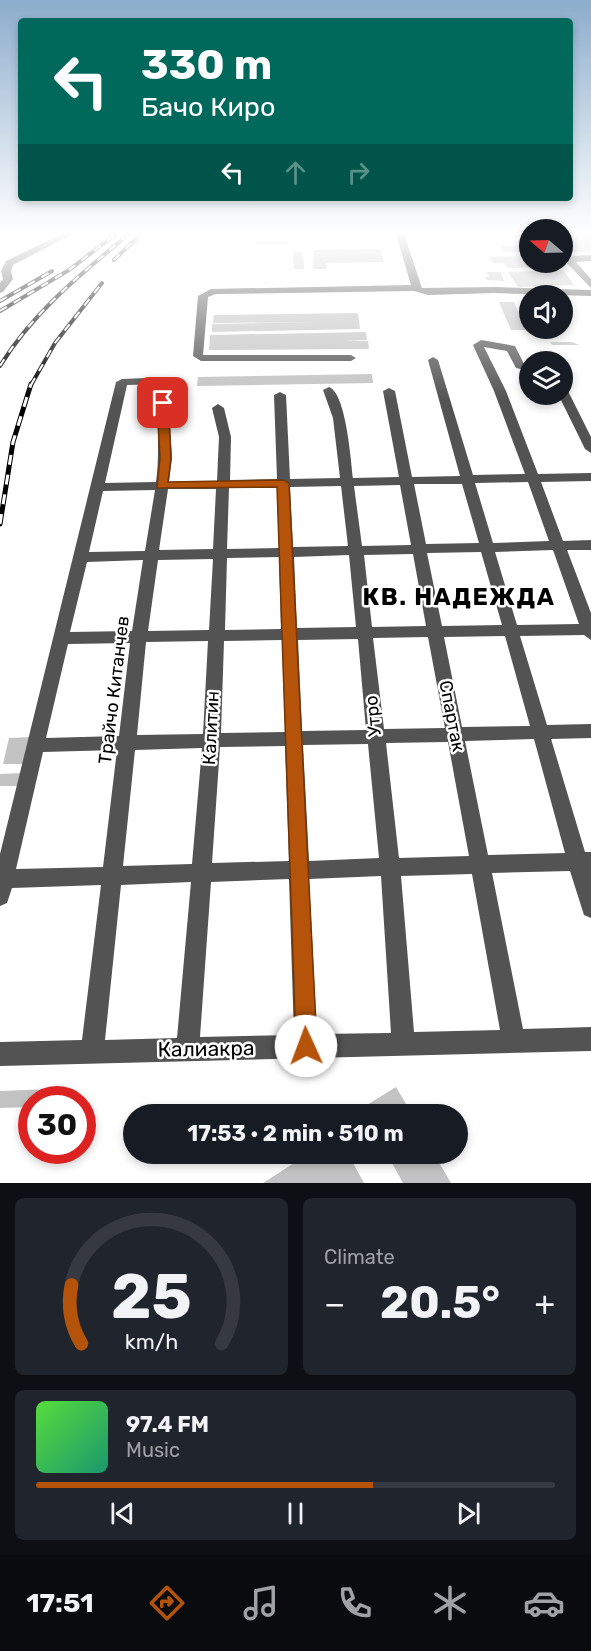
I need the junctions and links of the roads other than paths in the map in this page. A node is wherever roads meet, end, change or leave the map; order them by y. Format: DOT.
graph roads {
  1 [pos="335,289"];
  2 [pos="420,289"];
  3 [pos="591,292"];
  4 [pos="351,358"];
  5 [pos="433,360"];
  6 [pos="519,364"];
  7 [pos="329,390"];
  8 [pos="389,391"];
  9 [pos="280,395"];
  10 [pos="572,405"];
  11 [pos="218,408"];
  12 [pos="585,424"];
  13 [pos="591,448"];
  14 [pos="533,478"];
  15 [pos="590,478"];
  16 [pos="468,479"];
  17 [pos="406,481"];
  18 [pos="348,482"];
  19 [pos="283,483"];
  20 [pos="222,485"];
  21 [pos="161,486"];
  22 [pos="97,487"];
  23 [pos="591,545"];
  24 [pos="558,546"];
  25 [pos="488,547"];
  26 [pos="420,549"];
  27 [pos="356,551"];
  28 [pos="286,552"];
  29 [pos="219,554"];
  30 [pos="150,556"];
  31 [pos="80,557"];
  32 [pos="512,631"];
  33 [pos="590,631"];
  34 [pos="435,632"];
  35 [pos="364,633"];
  36 [pos="289,634"];
  37 [pos="216,636"];
  38 [pos="139,637"];
  39 [pos="61,638"];
  40 [pos="591,731"];
  41 [pos="541,732"];
  42 [pos="455,734"];
  43 [pos="375,736"];
  44 [pos="294,738"];
  45 [pos="212,740"];
  46 [pos="127,742"];
  47 [pos="36,745"];
  48 [pos="584,861"];
  49 [pos="480,864"];
  50 [pos="390,867"];
  51 [pos="299,870"];
  52 [pos="202,873"];
  53 [pos="112,876"];
  54 [pos="2,888"];
  55 [pos="591,908"];
  56 [pos="591,1039"];
  57 [pos="514,1041"];
  58 [pos="404,1044"];
  59 [pos="306,1046"];
  60 [pos="188,1049"];
  61 [pos="92,1052"];
  62 [pos="0,1054"];
  1 -- 4 [label="street"];
  2 -- 3 [label="street"];
  5 -- 16 [label="street"];
  6 -- 14 [label="street"];
  7 -- 18 [label="street, Утро"];
  8 -- 17 [label="street, Спартак"];
  9 -- 19 [label="street"];
  10 -- 12 [label="street"];
  11 -- 20 [label="street, Калитин"];
  12 -- 13 [label="street"];
  14 -- 15 [label="street"];
  14 -- 16 [label="street"];
  14 -- 24 [label="street"];
  16 -- 17 [label="street"];
  16 -- 25 [label="street"];
  17 -- 18 [label="street"];
  17 -- 26 [label="street, Спартак"];
  18 -- 19 [label="street"];
  18 -- 27 [label="street, Утро"];
  19 -- 20 [label="street"];
  19 -- 28 [label="street"];
  20 -- 21 [label="street"];
  20 -- 29 [label="street, Калитин"];
  21 -- 22 [label="street"];
  21 -- 22 [label="street, Трайчо Китанчев"];
  21 -- 30 [label="street, Трайчо Китанчев"];
  22 -- 31 [label="street"];
  23 -- 24 [label="street"];
  24 -- 25 [label="street"];
  24 -- 33 [label="street"];
  25 -- 26 [label="street"];
  25 -- 32 [label="street"];
  26 -- 27 [label="street"];
  26 -- 34 [label="street, Спартак"];
  27 -- 28 [label="street"];
  27 -- 35 [label="street, Утро"];
  28 -- 29 [label="street"];
  28 -- 36 [label="street"];
  29 -- 30 [label="street"];
  29 -- 37 [label="street, Калитин"];
  30 -- 31 [label="street"];
  30 -- 38 [label="street, Трайчо Китанчев"];
  31 -- 39 [label="street"];
  32 -- 33 [label="street"];
  32 -- 34 [label="street"];
  32 -- 41 [label="street"];
  34 -- 35 [label="street"];
  34 -- 42 [label="street, Спартак"];
  35 -- 36 [label="street"];
  35 -- 43 [label="street, Утро"];
  36 -- 37 [label="street"];
  36 -- 44 [label="street"];
  37 -- 38 [label="street"];
  37 -- 45 [label="street, Калитин"];
  38 -- 39 [label="street"];
  38 -- 46 [label="street, Трайчо Китанчев"];
  39 -- 47 [label="street"];
  40 -- 41 [label="street"];
  41 -- 42 [label="street"];
  41 -- 48 [label="street"];
  42 -- 43 [label="street"];
  42 -- 49 [label="street, Спартак"];
  43 -- 44 [label="street"];
  43 -- 50 [label="street, Утро"];
  44 -- 45 [label="street"];
  44 -- 51 [label="street"];
  45 -- 46 [label="street"];
  45 -- 52 [label="street, Калитин"];
  46 -- 47 [label="street"];
  46 -- 53 [label="street, Трайчо Китанчев"];
  47 -- 54 [label="street"];
  48 -- 49 [label="street"];
  48 -- 55 [label="street"];
  49 -- 50 [label="street"];
  49 -- 57 [label="street, Спартак"];
  50 -- 51 [label="street"];
  50 -- 58 [label="street, Утро"];
  51 -- 52 [label="street"];
  51 -- 59 [label="street"];
  52 -- 53 [label="street"];
  52 -- 60 [label="street, Калитин"];
  53 -- 54 [label="street"];
  53 -- 61 [label="street, Трайчо Китанчев"];
  56 -- 57 [label="street, Калиакра"];
  57 -- 58 [label="street, Калиакра"];
  58 -- 59 [label="street, Калиакра"];
  59 -- 60 [label="street, Калиакра"];
  60 -- 61 [label="street, Калиакра"];
  61 -- 62 [label="street, Калиакра"];
}
